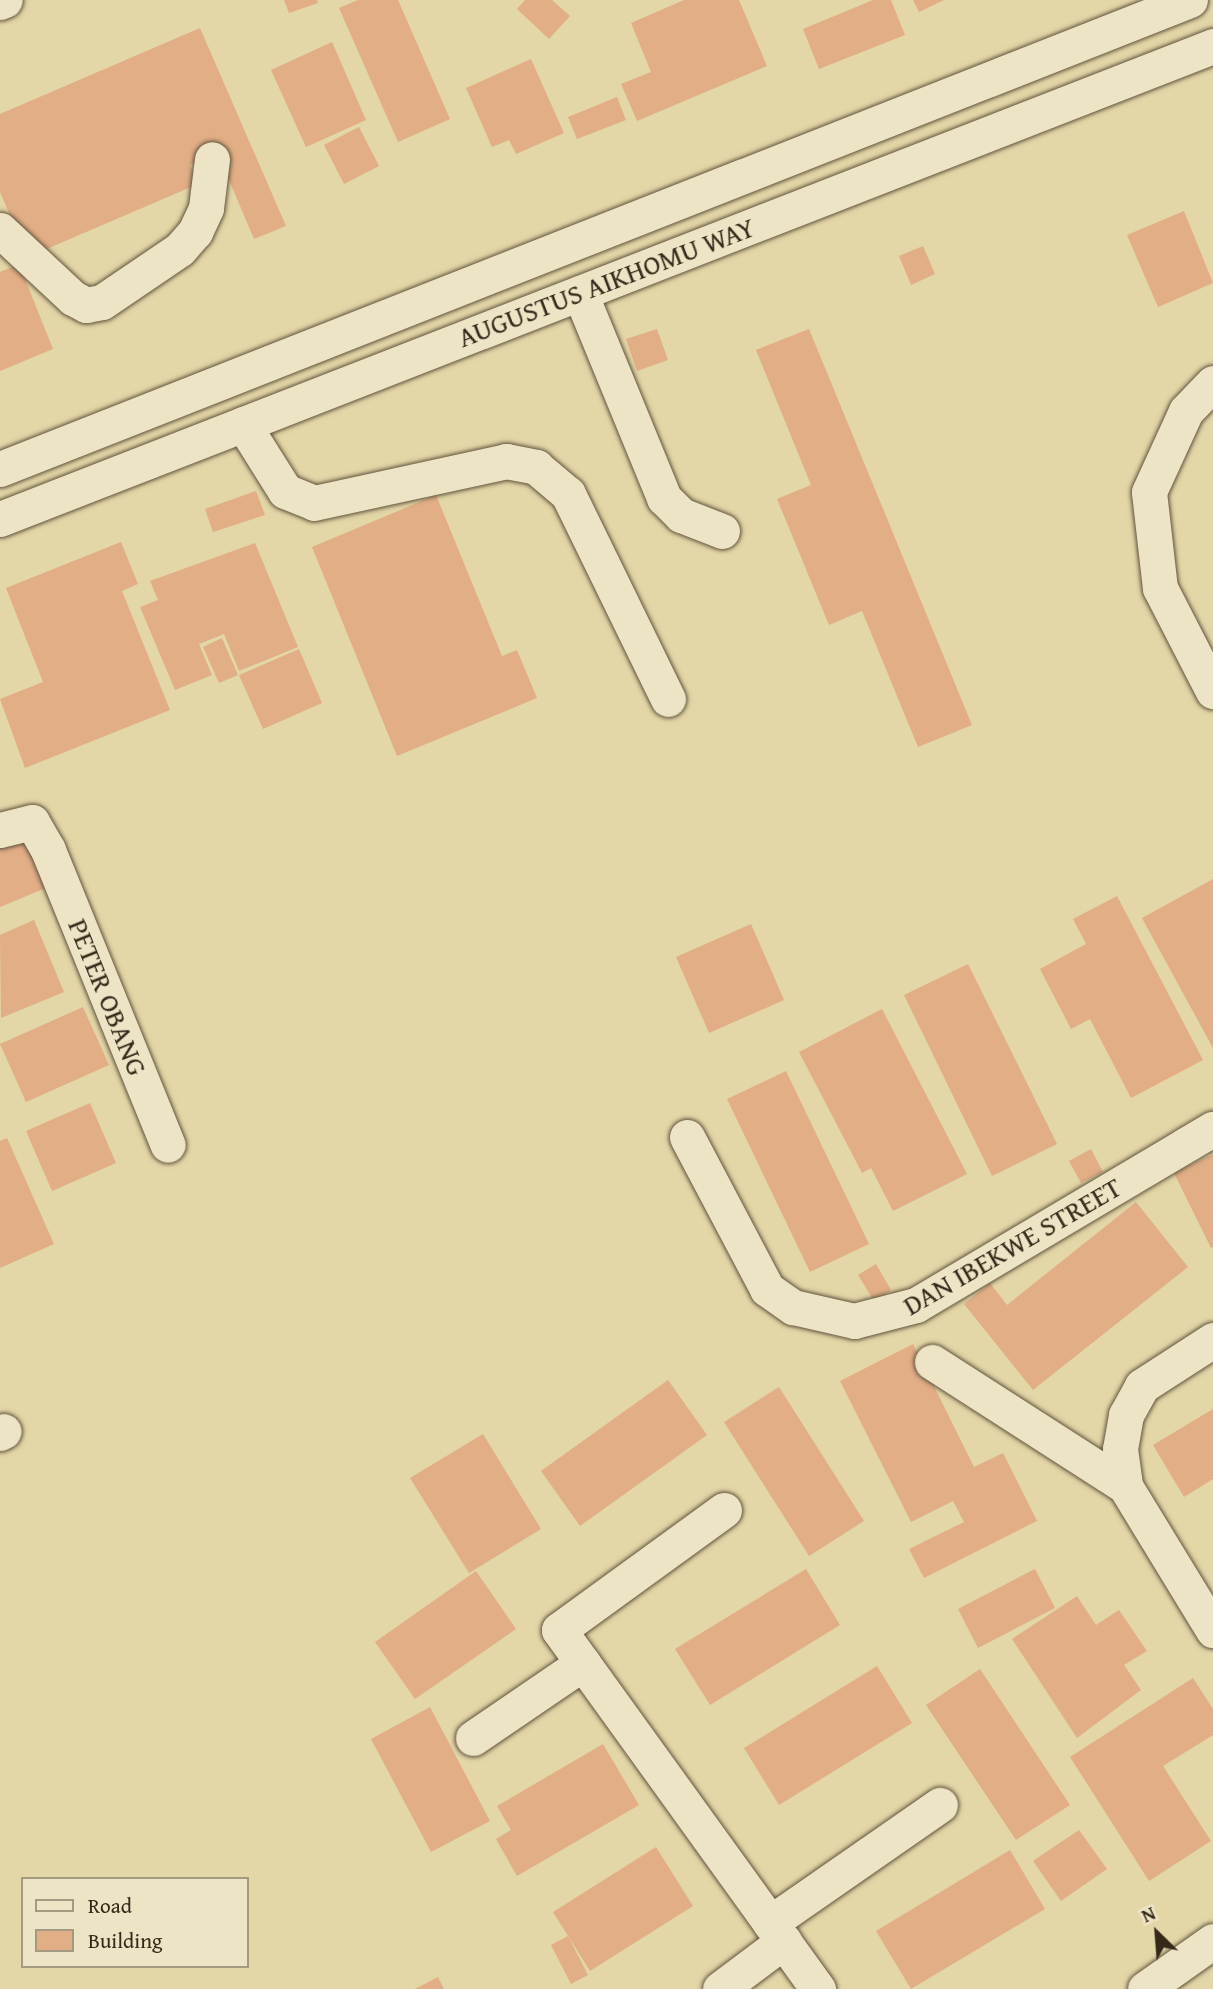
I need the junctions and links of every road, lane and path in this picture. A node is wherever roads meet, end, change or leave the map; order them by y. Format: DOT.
graph roads {
  1 [pos="1190,0"];
  2 [pos="1213,46"];
  3 [pos="212,159"];
  4 [pos="0,230"];
  5 [pos="580,293"];
  6 [pos="1213,383"];
  7 [pos="243,424"];
  8 [pos="0,469"];
  9 [pos="0,519"];
  10 [pos="722,531"];
  11 [pos="1213,691"];
  12 [pos="668,699"];
  13 [pos="0,830"];
  14 [pos="1213,1129"];
  15 [pos="688,1137"];
  16 [pos="167,1144"];
  17 [pos="1213,1340"];
  18 [pos="932,1362"];
  19 [pos="1125,1486"];
  20 [pos="724,1510"];
  21 [pos="1213,1630"];
  22 [pos="583,1663"];
  23 [pos="473,1738"];
  24 [pos="940,1805"];
  25 [pos="777,1932"];
  26 [pos="1213,1941"];
  27 [pos="720,1989"];
  28 [pos="818,1989"];
  29 [pos="1145,1989"];
  1 -- 8 [label="street, AUGUSTUS AIKHOMU WAY"];
  2 -- 5 [label="street, AUGUSTUS AIKHOMU WAY"];
  3 -- 4 [label="street"];
  5 -- 7 [label="street, AUGUSTUS AIKHOMU WAY"];
  5 -- 10 [label="street"];
  6 -- 11 [label="street"];
  7 -- 9 [label="street, AUGUSTUS AIKHOMU WAY"];
  7 -- 12 [label="street"];
  13 -- 16 [label="street, PETER OBANG"];
  14 -- 15 [label="street, DAN IBEKWE STREET"];
  17 -- 19 [label="street"];
  18 -- 19 [label="street"];
  19 -- 21 [label="street"];
  20 -- 22 [label="street"];
  22 -- 23 [label="street"];
  22 -- 25 [label="street"];
  24 -- 25 [label="street"];
  25 -- 27 [label="street"];
  25 -- 28 [label="street"];
  26 -- 29 [label="street"];
}
